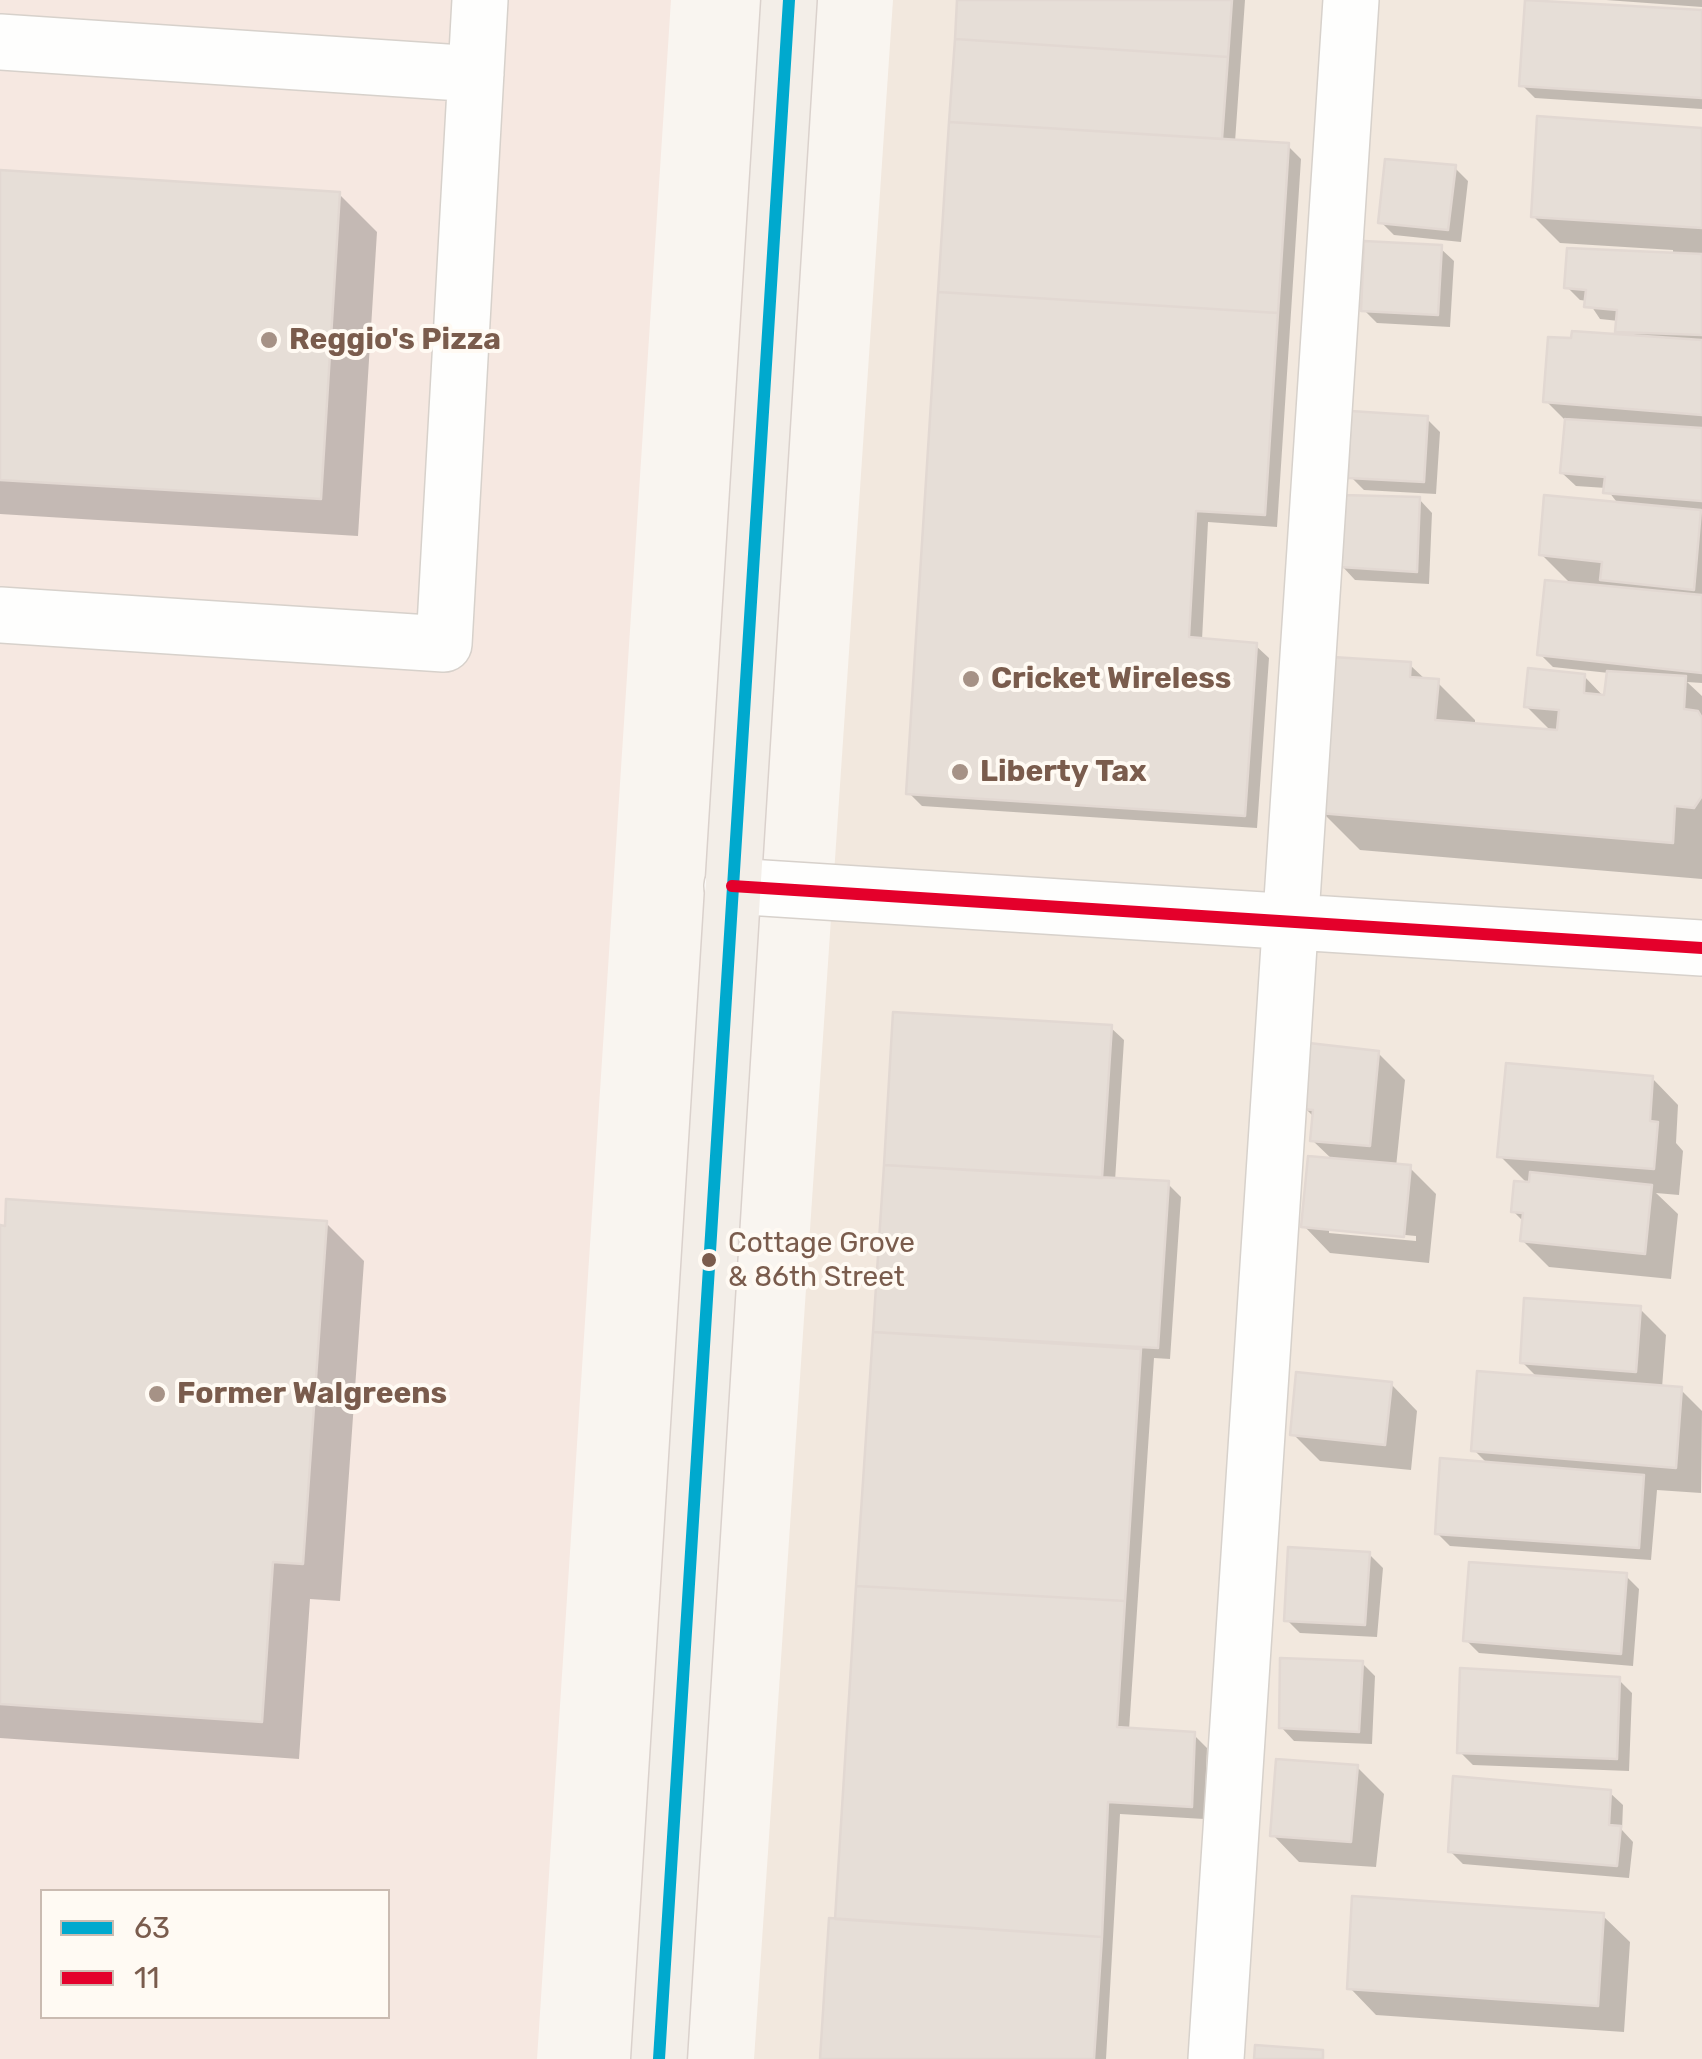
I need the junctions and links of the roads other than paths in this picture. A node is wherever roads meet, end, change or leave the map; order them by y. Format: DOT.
graph roads {
  1 [pos="480,0"];
  2 [pos="789,0"];
  3 [pos="1351,0"];
  4 [pos="0,42"];
  5 [pos="476,74"];
  6 [pos="0,616"];
  7 [pos="732,886"];
  8 [pos="1290,922"];
  9 [pos="1702,948"];
  10 [pos="658,2059"];
  11 [pos="1216,2059"];
  1 -- 5 [label="street"];
  2 -- 7 [label="main road"];
  3 -- 8 [label="street"];
  4 -- 5 [label="street"];
  5 -- 6 [label="street"];
  7 -- 8 [label="street"];
  7 -- 10 [label="main road"];
  8 -- 9 [label="street"];
  8 -- 11 [label="street"];
}
